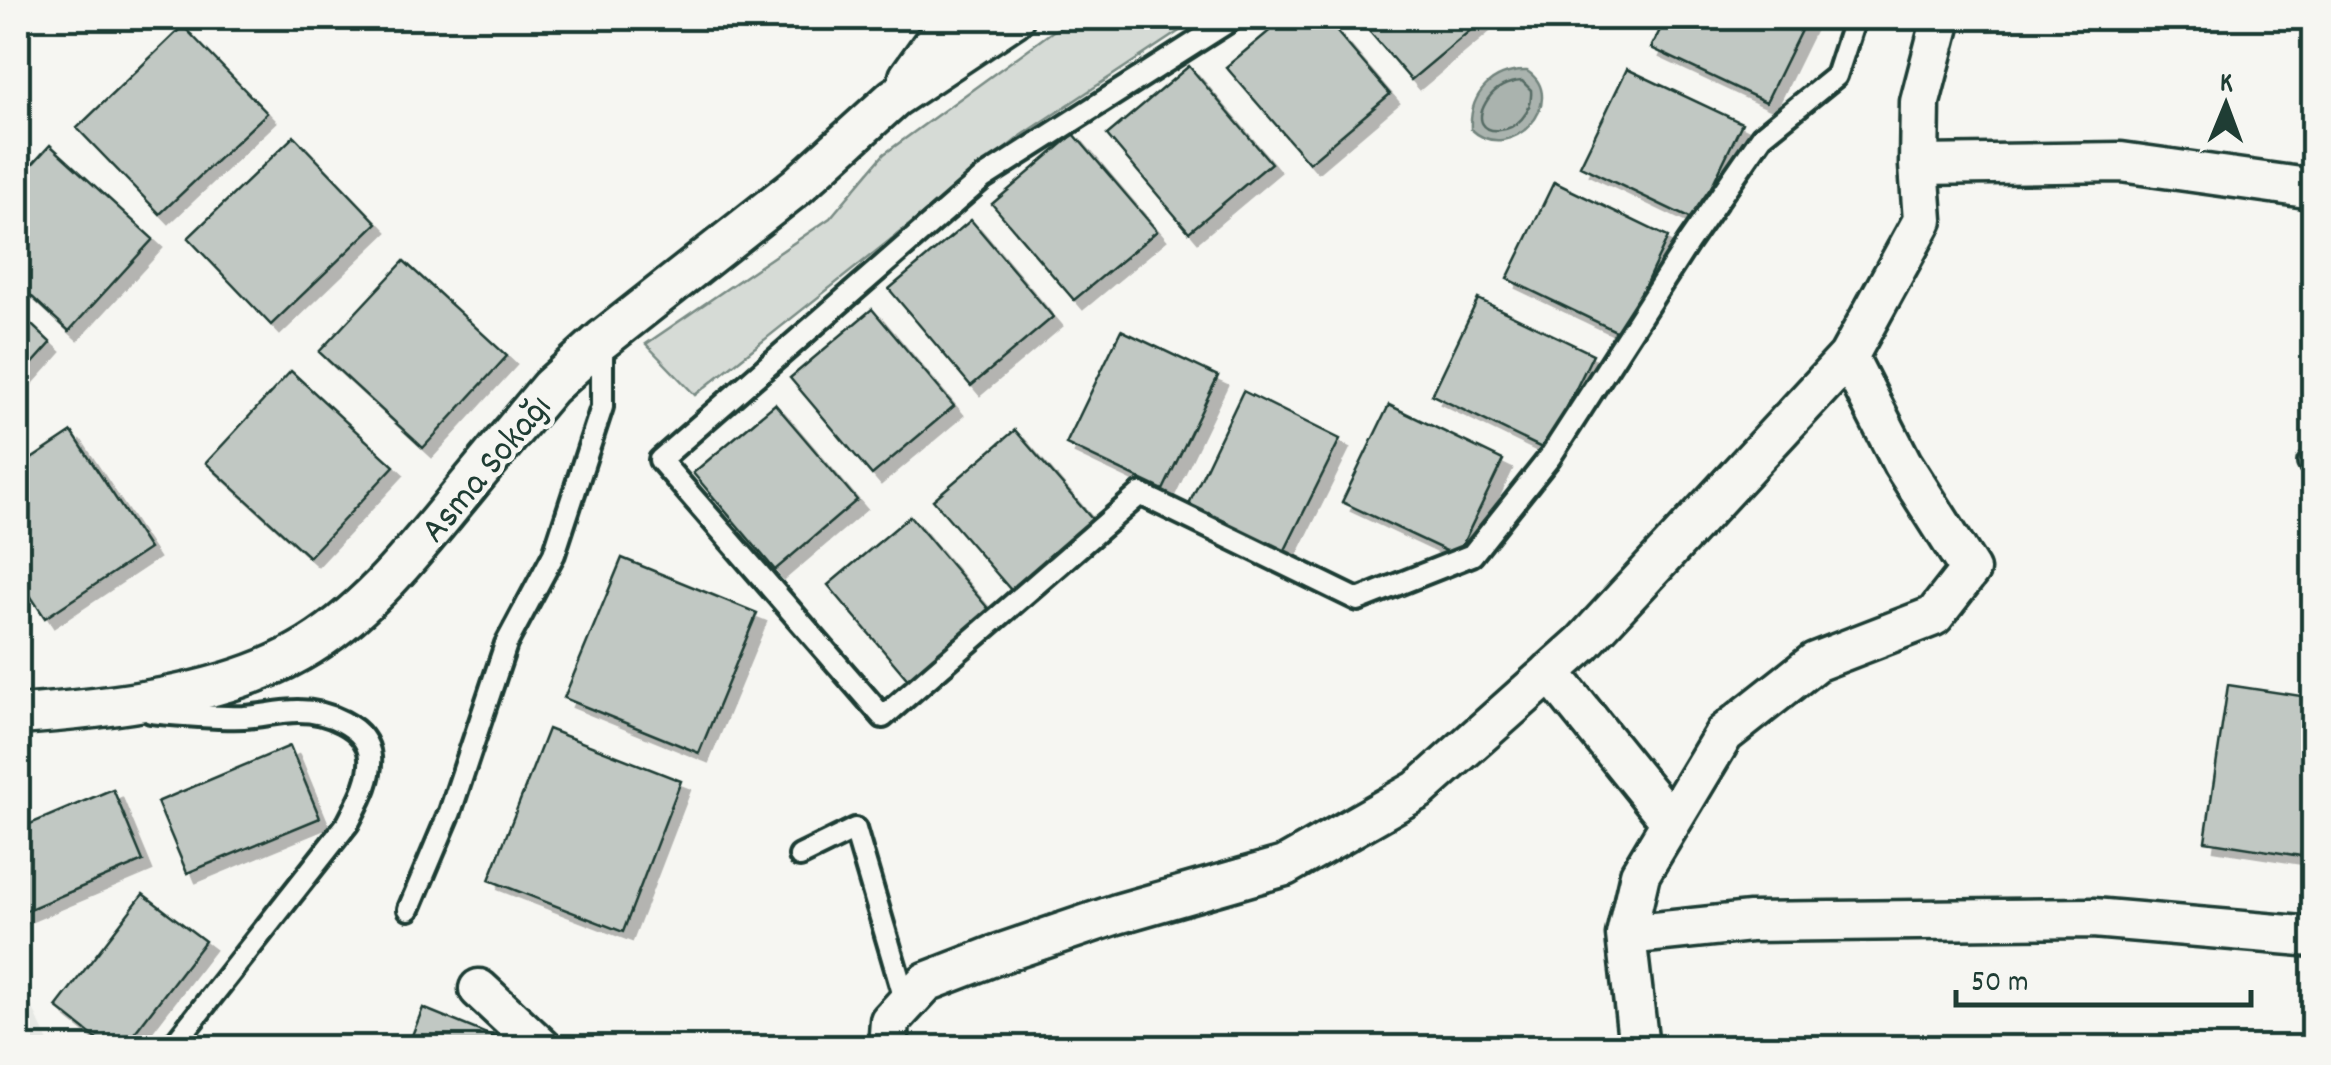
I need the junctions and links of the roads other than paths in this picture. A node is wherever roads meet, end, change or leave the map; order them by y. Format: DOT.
graph roads {
  1 [pos="951,18"];
  2 [pos="1014,18"];
  3 [pos="1234,18"];
  4 [pos="1855,18"];
  5 [pos="1942,18"];
  6 [pos="894,98"];
  7 [pos="1918,165"];
  8 [pos="2314,190"];
  9 [pos="602,340"];
  10 [pos="1848,357"];
  11 [pos="1550,672"];
  12 [pos="94,707"];
  13 [pos="18,715"];
  14 [pos="1671,822"];
  15 [pos="800,856"];
  16 [pos="409,909"];
  17 [pos="1626,935"];
  18 [pos="2314,936"];
  19 [pos="479,989"];
  20 [pos="906,1004"];
  21 [pos="171,1048"];
  22 [pos="542,1048"];
  23 [pos="888,1048"];
  24 [pos="1638,1048"];
  1 -- 6 [label="street, Asma Sokağı"];
  2 -- 6 [label="street, Asma Sokağı"];
  3 -- 4 [label="lane"];
  5 -- 7 [label="street"];
  6 -- 9 [label="street, Asma Sokağı"];
  7 -- 8 [label="street"];
  7 -- 10 [label="street"];
  9 -- 12 [label="street, Asma Sokağı"];
  9 -- 16 [label="lane"];
  10 -- 11 [label="street"];
  10 -- 14 [label="street"];
  11 -- 14 [label="street"];
  11 -- 20 [label="street"];
  12 -- 13 [label="street, Asma Sokağı"];
  12 -- 21 [label="lane"];
  14 -- 17 [label="street"];
  15 -- 20 [label="lane"];
  17 -- 18 [label="street"];
  17 -- 24 [label="street"];
  19 -- 22 [label="street"];
  20 -- 23 [label="street"];
}
